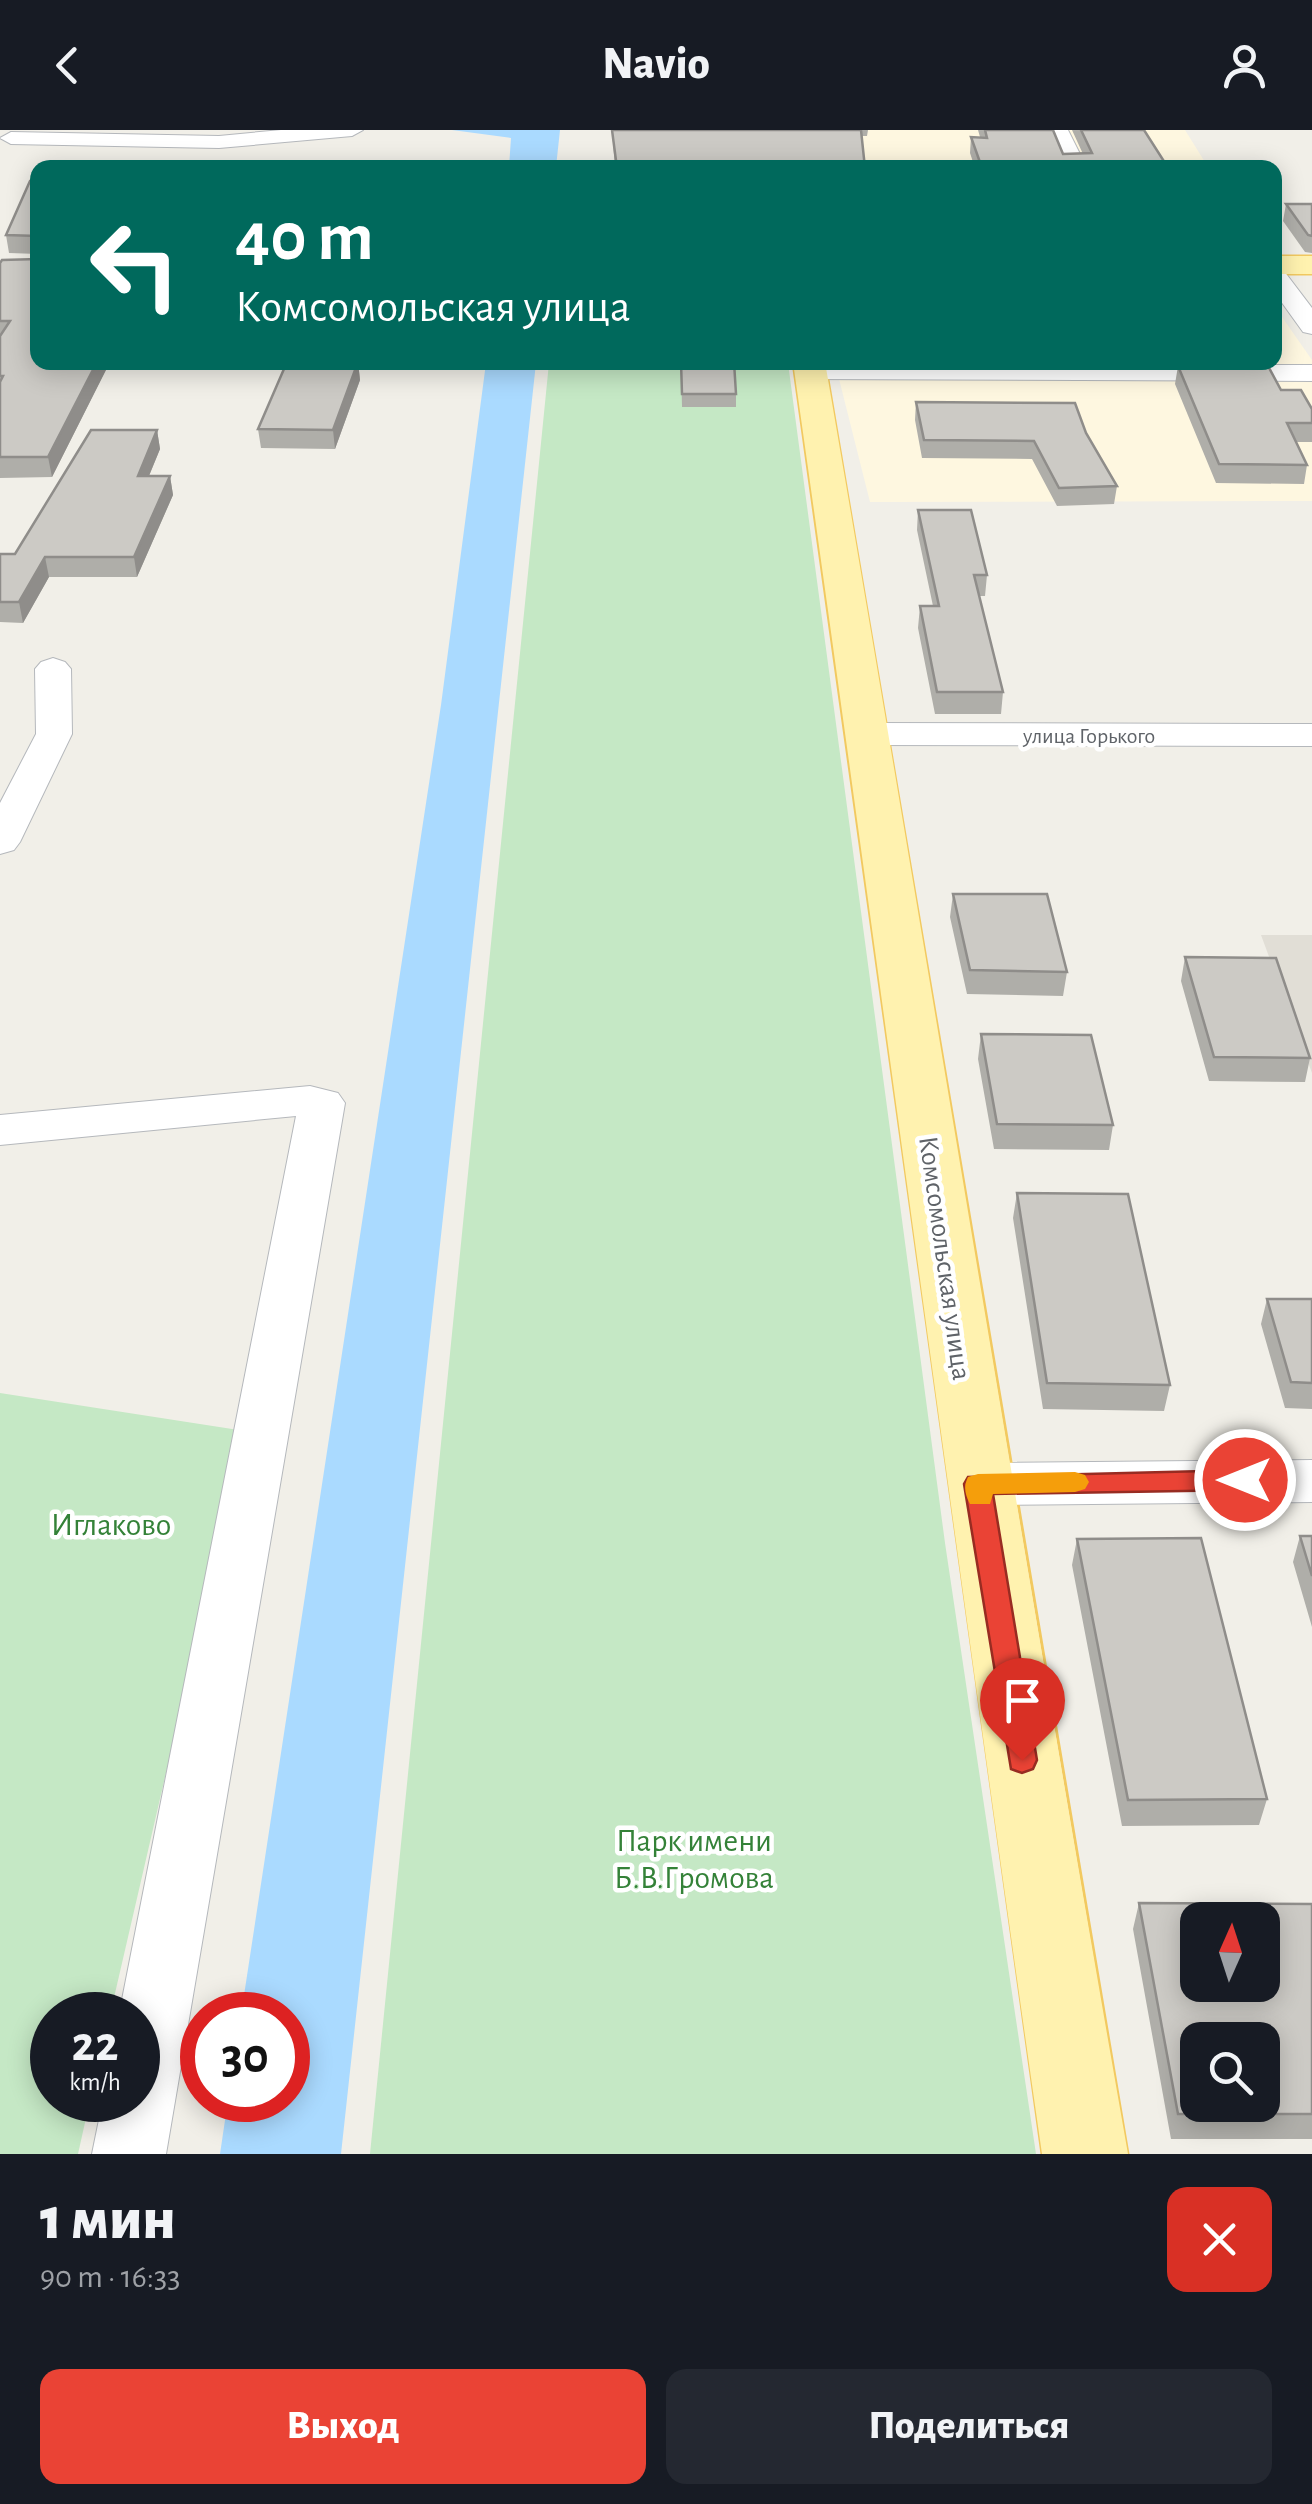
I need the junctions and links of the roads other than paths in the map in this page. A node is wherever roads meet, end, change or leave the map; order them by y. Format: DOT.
graph roads {
  1 [pos="352,130"];
  2 [pos="1057,130"];
  3 [pos="9,140"];
  4 [pos="1072,160"];
  5 [pos="1282,265"];
  6 [pos="1312,265"];
  7 [pos="1282,285"];
  8 [pos="1312,326"];
  9 [pos="810,370"];
  10 [pos="1011,370"];
  11 [pos="1312,373"];
  12 [pos="53,669"];
  13 [pos="866,734"];
  14 [pos="1312,735"];
  15 [pos="0,842"];
  16 [pos="0,1130"];
  17 [pos="1312,1481"];
  18 [pos="978,1484"];
  19 [pos="129,2154"];
  20 [pos="1084,2154"];
  1 -- 3 [label="street"];
  2 -- 4 [label="street"];
  5 -- 6 [label="main road"];
  7 -- 8 [label="street"];
  9 -- 13 [label="main road, Комсомольская улица"];
  10 -- 11 [label="street"];
  12 -- 15 [label="street"];
  13 -- 14 [label="street, улица Горького"];
  13 -- 18 [label="main road, Комсомольская улица"];
  16 -- 19 [label="street"];
  17 -- 18 [label="street"];
  18 -- 20 [label="main road, Комсомольская улица"];
}
